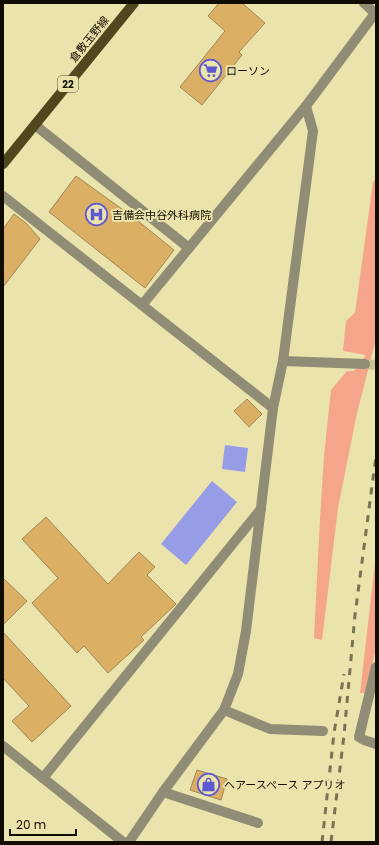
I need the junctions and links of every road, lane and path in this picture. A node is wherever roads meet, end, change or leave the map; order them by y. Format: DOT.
graph roads {
  1 [pos="134,3"];
  2 [pos="364,3"];
  3 [pos="376,13"];
  4 [pos="306,106"];
  5 [pos="35,125"];
  6 [pos="3,164"];
  7 [pos="3,196"];
  8 [pos="189,248"];
  9 [pos="142,305"];
  10 [pos="282,361"];
  11 [pos="365,364"];
  12 [pos="273,408"];
  13 [pos="261,508"];
  14 [pos="376,667"];
  15 [pos="224,710"];
  16 [pos="323,731"];
  17 [pos="376,744"];
  18 [pos="3,746"];
  19 [pos="43,778"];
  20 [pos="163,792"];
  21 [pos="258,823"];
  22 [pos="123,842"];
  23 [pos="129,842"];
  1 -- 5 [label="main road, 倉敷玉野線 / 22"];
  2 -- 3 [label="street"];
  3 -- 4 [label="street"];
  4 -- 8 [label="street"];
  4 -- 10 [label="street"];
  5 -- 6 [label="main road, 倉敷玉野線 / 22"];
  5 -- 8 [label="street"];
  7 -- 9 [label="street"];
  8 -- 9 [label="street"];
  9 -- 12 [label="street"];
  10 -- 11 [label="street"];
  10 -- 12 [label="street"];
  12 -- 13 [label="street"];
  13 -- 15 [label="street"];
  13 -- 19 [label="street"];
  14 -- 17 [label="street"];
  15 -- 16 [label="street"];
  15 -- 20 [label="street"];
  18 -- 19 [label="street"];
  19 -- 22 [label="street"];
  20 -- 21 [label="street"];
  20 -- 23 [label="street"];
}
